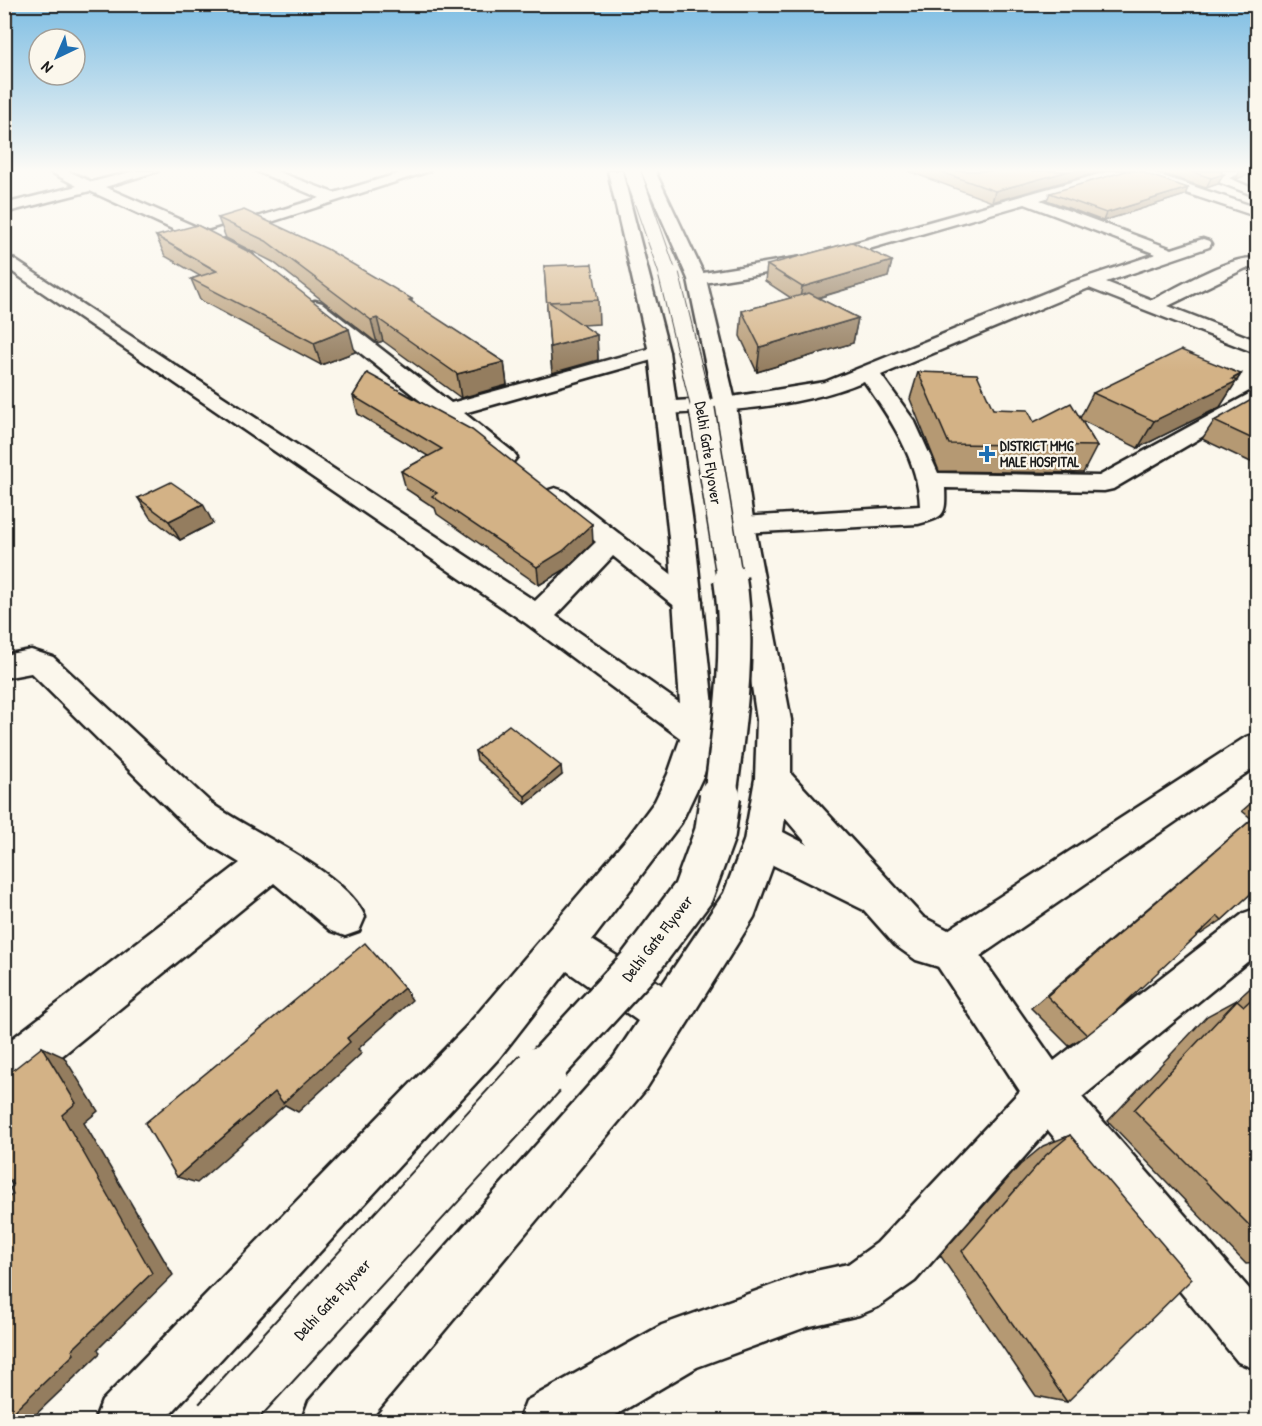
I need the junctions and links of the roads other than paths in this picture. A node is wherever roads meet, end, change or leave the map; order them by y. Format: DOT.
graph roads {
  1 [pos="206,238"];
  2 [pos="631,238"];
  3 [pos="655,238"];
  4 [pos="678,238"];
  5 [pos="893,238"];
  6 [pos="1125,238"];
  7 [pos="212,240"];
  8 [pos="1203,244"];
  9 [pos="1171,255"];
  10 [pos="4,258"];
  11 [pos="1257,264"];
  12 [pos="266,268"];
  13 [pos="697,279"];
  14 [pos="1089,282"];
  15 [pos="302,297"];
  16 [pos="1152,307"];
  17 [pos="1257,348"];
  18 [pos="659,352"];
  19 [pos="868,373"];
  20 [pos="1257,395"];
  21 [pos="725,405"];
  22 [pos="666,407"];
  23 [pos="447,411"];
  24 [pos="521,469"];
  25 [pos="539,483"];
  26 [pos="932,487"];
  27 [pos="741,525"];
  28 [pos="613,541"];
  29 [pos="687,601"];
  30 [pos="537,617"];
  31 [pos="4,667"];
  32 [pos="699,734"];
  33 [pos="1257,747"];
  34 [pos="773,779"];
  35 [pos="764,841"];
  36 [pos="273,860"];
  37 [pos="884,900"];
  38 [pos="345,917"];
  39 [pos="1257,927"];
  40 [pos="564,945"];
  41 [pos="952,951"];
  42 [pos="668,1015"];
  43 [pos="4,1074"];
  44 [pos="1049,1094"];
  45 [pos="1257,1342"];
  46 [pos="123,1422"];
  47 [pos="219,1422"];
  48 [pos="330,1422"];
  49 [pos="547,1422"];
  1 -- 7 [label="main road"];
  2 -- 18 [label="main road"];
  3 -- 47 [label="main road, Delhi Gate Flyover, bridge"];
  4 -- 13 [label="main road"];
  5 -- 13 [label="main road"];
  6 -- 9 [label="main road"];
  7 -- 12 [label="main road"];
  8 -- 9 [label="main road"];
  9 -- 14 [label="main road"];
  10 -- 30 [label="main road"];
  11 -- 16 [label="main road"];
  13 -- 21 [label="main road"];
  14 -- 16 [label="main road"];
  14 -- 19 [label="main road"];
  15 -- 23 [label="main road"];
  16 -- 17 [label="main road"];
  18 -- 22 [label="main road"];
  18 -- 23 [label="main road"];
  19 -- 21 [label="main road"];
  19 -- 26 [label="main road"];
  20 -- 26 [label="main road"];
  21 -- 22 [label="main road"];
  21 -- 27 [label="main road"];
  22 -- 29 [label="main road"];
  23 -- 24 [label="main road"];
  25 -- 28 [label="main road"];
  26 -- 27 [label="main road"];
  27 -- 34 [label="main road"];
  28 -- 29 [label="main road"];
  28 -- 30 [label="main road"];
  29 -- 32 [label="main road"];
  30 -- 32 [label="main road"];
  31 -- 36 [label="main road"];
  32 -- 40 [label="main road"];
  33 -- 41 [label="main road"];
  34 -- 35 [label="main road"];
  34 -- 37 [label="main road"];
  35 -- 37 [label="main road"];
  35 -- 42 [label="main road"];
  36 -- 38 [label="main road"];
  36 -- 43 [label="main road"];
  37 -- 41 [label="main road"];
  39 -- 44 [label="main road"];
  40 -- 42 [label="main road"];
  40 -- 46 [label="main road"];
  41 -- 44 [label="main road"];
  42 -- 48 [label="main road"];
  44 -- 45 [label="main road"];
  44 -- 49 [label="main road"];
}
